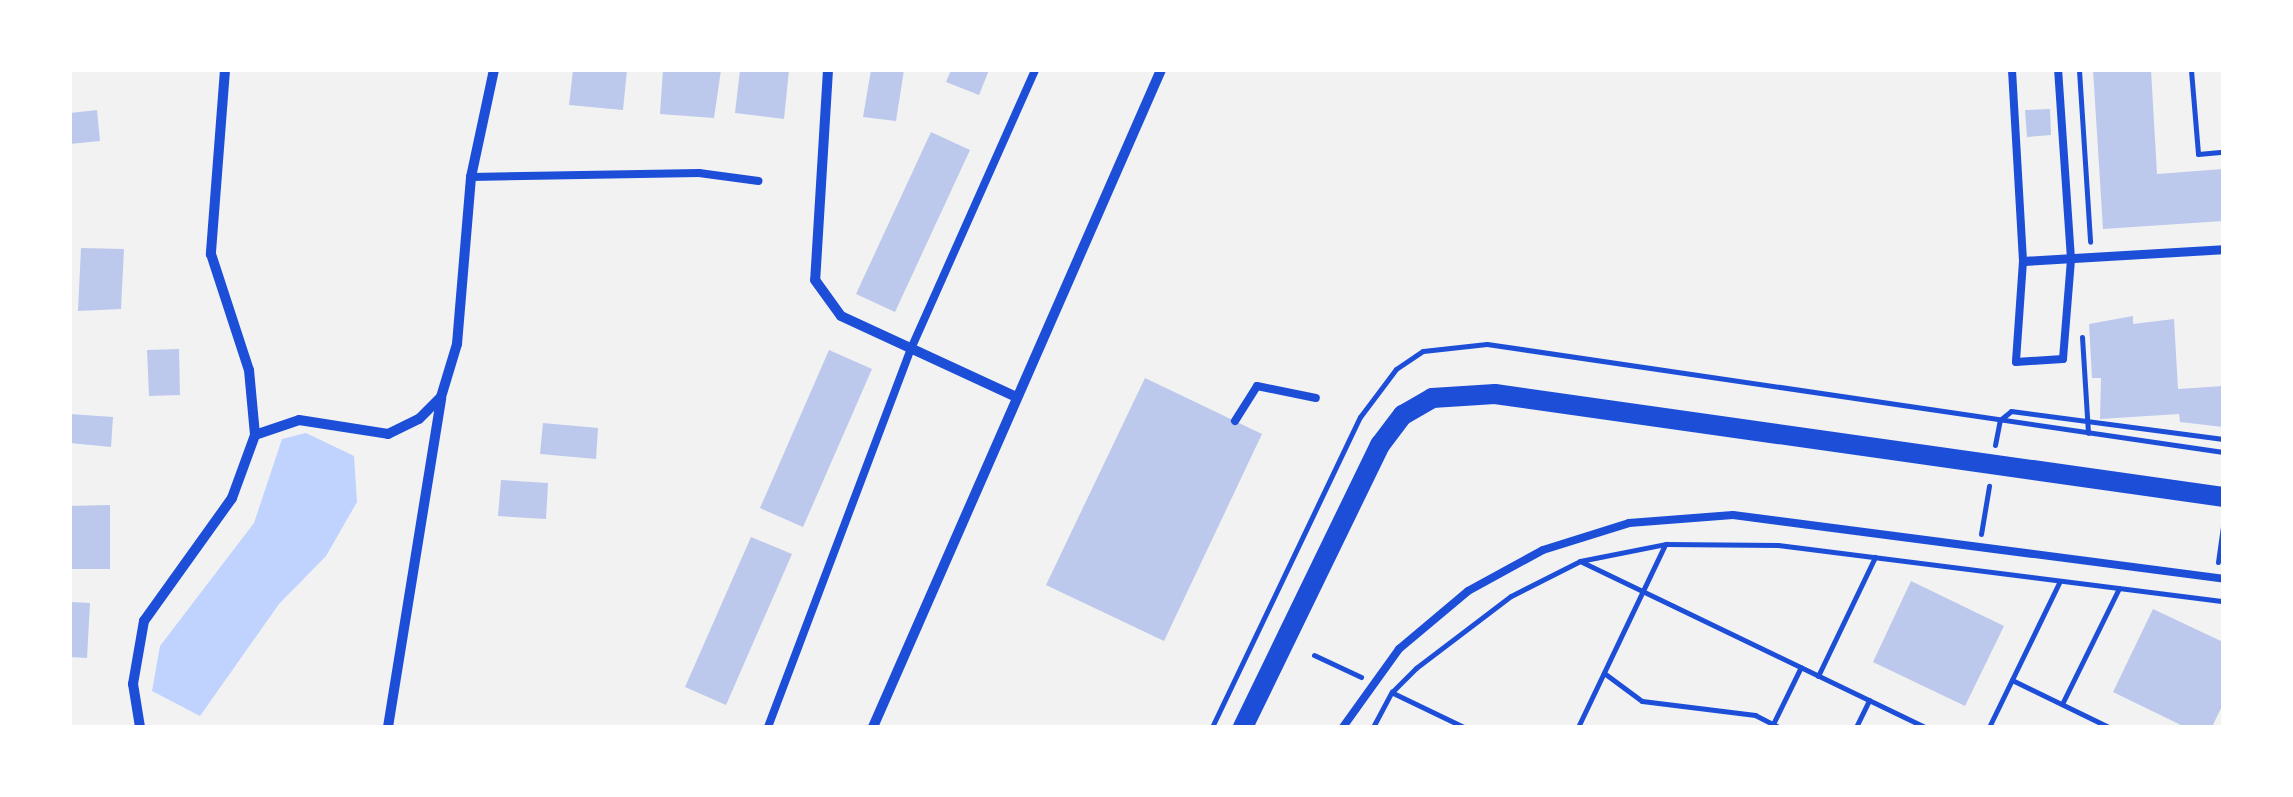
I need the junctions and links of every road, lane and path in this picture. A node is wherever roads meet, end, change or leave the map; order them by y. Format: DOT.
graph roads {
  1 [pos="226,70"];
  2 [pos="494,70"];
  3 [pos="828,70"];
  4 [pos="1035,70"];
  5 [pos="1160,70"];
  6 [pos="2012,70"];
  7 [pos="2058,70"];
  8 [pos="2079,70"];
  9 [pos="2190,70"];
  10 [pos="2223,152"];
  11 [pos="471,177"];
  12 [pos="758,181"];
  13 [pos="2223,249"];
  14 [pos="2091,258"];
  15 [pos="2070,259"];
  16 [pos="2023,262"];
  17 [pos="2082,320"];
  18 [pos="910,351"];
  19 [pos="441,397"];
  20 [pos="1016,397"];
  21 [pos="1316,398"];
  22 [pos="2000,420"];
  23 [pos="2088,420"];
  24 [pos="1235,421"];
  25 [pos="2088,433"];
  26 [pos="254,435"];
  27 [pos="2223,439"];
  28 [pos="2223,452"];
  29 [pos="2223,497"];
  30 [pos="1666,544"];
  31 [pos="1874,558"];
  32 [pos="1580,561"];
  33 [pos="2223,579"];
  34 [pos="2060,580"];
  35 [pos="2119,588"];
  36 [pos="1643,592"];
  37 [pos="2223,601"];
  38 [pos="1800,667"];
  39 [pos="1604,673"];
  40 [pos="1818,676"];
  41 [pos="2012,680"];
  42 [pos="1869,700"];
  43 [pos="2062,704"];
  44 [pos="1777,724"];
  45 [pos="140,727"];
  46 [pos="388,727"];
  47 [pos="768,727"];
  48 [pos="873,727"];
  49 [pos="1212,727"];
  50 [pos="1243,727"];
  51 [pos="1343,727"];
  52 [pos="1373,727"];
  53 [pos="1578,727"];
  54 [pos="1856,727"];
  55 [pos="1924,727"];
  56 [pos="1989,727"];
  57 [pos="2109,727"];
  1 -- 26 [label="street"];
  2 -- 11 [label="street"];
  3 -- 18 [label="street"];
  4 -- 18 [label="lane"];
  5 -- 20 [label="street"];
  6 -- 16 [label="lane"];
  7 -- 15 [label="lane"];
  8 -- 14 [label="path"];
  9 -- 10 [label="path"];
  11 -- 12 [label="lane"];
  11 -- 19 [label="street"];
  13 -- 14 [label="street"];
  14 -- 15 [label="street"];
  15 -- 16 [label="street"];
  15 -- 16 [label="lane"];
  17 -- 23 [label="path"];
  18 -- 20 [label="street"];
  18 -- 47 [label="lane"];
  19 -- 26 [label="street"];
  19 -- 46 [label="street"];
  20 -- 48 [label="street"];
  21 -- 24 [label="lane"];
  22 -- 23 [label="path"];
  22 -- 25 [label="path"];
  22 -- 49 [label="path"];
  23 -- 25 [label="path"];
  23 -- 27 [label="path"];
  25 -- 28 [label="path"];
  26 -- 45 [label="street"];
  29 -- 50 [label="main road"];
  30 -- 31 [label="path"];
  30 -- 32 [label="path"];
  30 -- 36 [label="path"];
  31 -- 34 [label="path"];
  31 -- 40 [label="path"];
  32 -- 36 [label="path"];
  32 -- 52 [label="path"];
  33 -- 51 [label="lane"];
  34 -- 35 [label="path"];
  34 -- 41 [label="path"];
  35 -- 37 [label="path"];
  35 -- 43 [label="path"];
  36 -- 38 [label="path"];
  36 -- 39 [label="path"];
  38 -- 40 [label="path"];
  38 -- 44 [label="path"];
  39 -- 44 [label="path"];
  39 -- 53 [label="path"];
  40 -- 42 [label="path"];
  41 -- 43 [label="path"];
  41 -- 56 [label="path"];
  42 -- 54 [label="path"];
  42 -- 55 [label="path"];
  43 -- 57 [label="path"];
}
